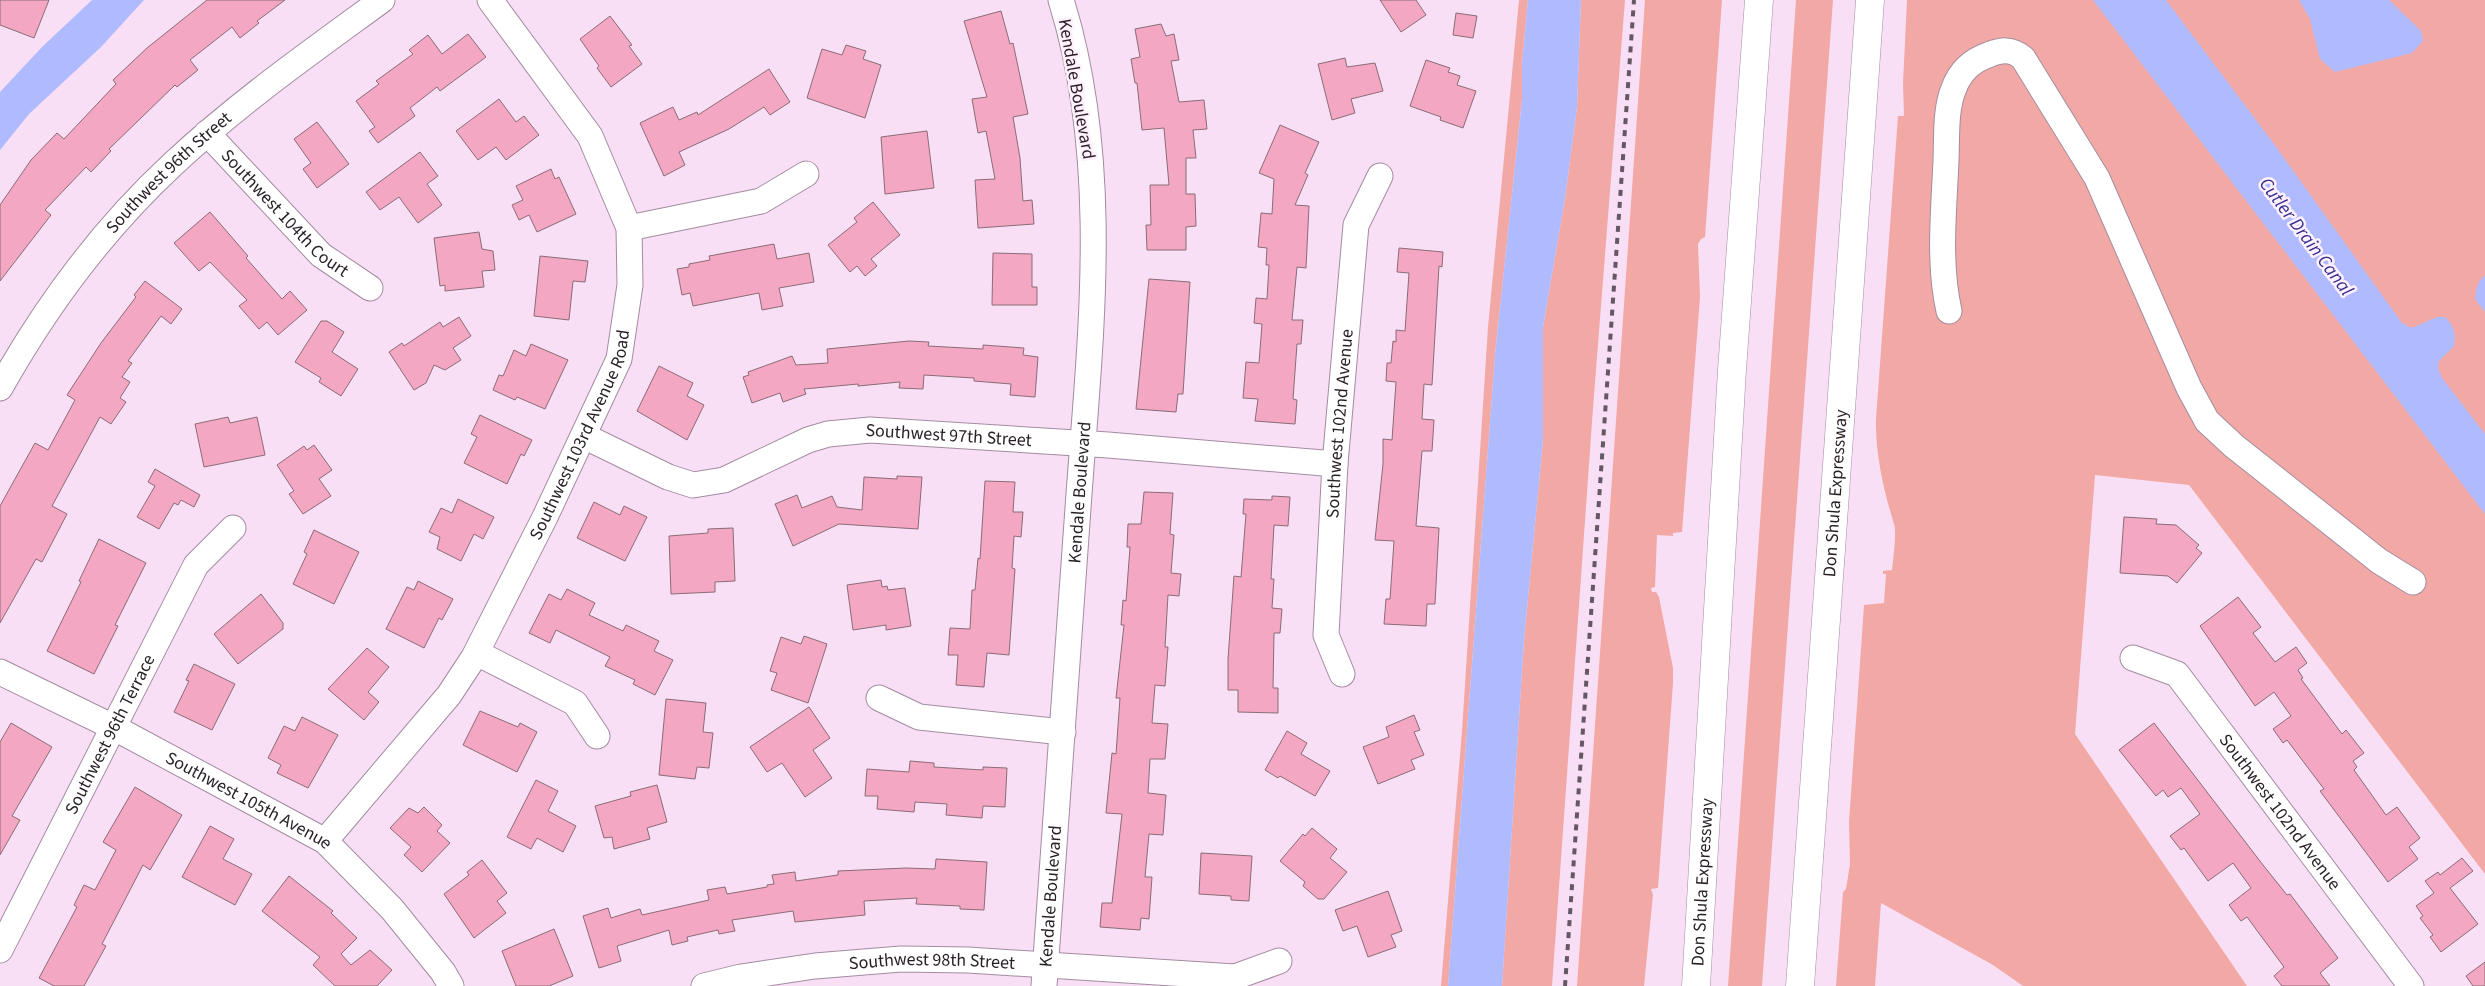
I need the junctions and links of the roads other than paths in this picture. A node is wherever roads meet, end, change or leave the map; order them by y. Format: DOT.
graph roads {
  1 [pos="382,0"];
  2 [pos="490,0"];
  3 [pos="1061,0"];
  4 [pos="1759,0"];
  5 [pos="1870,0"];
  6 [pos="207,133"];
  7 [pos="806,174"];
  8 [pos="1380,176"];
  9 [pos="629,228"];
  10 [pos="370,288"];
  11 [pos="1949,311"];
  12 [pos="0,388"];
  13 [pos="584,436"];
  14 [pos="1083,443"];
  15 [pos="1336,464"];
  16 [pos="233,528"];
  17 [pos="2413,582"];
  18 [pos="477,653"];
  19 [pos="2133,658"];
  20 [pos="0,672"];
  21 [pos="1342,674"];
  22 [pos="879,698"];
  23 [pos="113,727"];
  24 [pos="1063,732"];
  25 [pos="597,736"];
  26 [pos="325,842"];
  27 [pos="1700,917"];
  28 [pos="0,950"];
  29 [pos="1279,961"];
  30 [pos="1044,976"];
  31 [pos="451,986"];
  32 [pos="704,986"];
  33 [pos="1683,986"];
  34 [pos="1696,986"];
  35 [pos="1800,986"];
  36 [pos="2411,986"];
  1 -- 6 [label="street, Southwest 96th Street"];
  2 -- 9 [label="street, Southwest 103rd Avenue Road"];
  3 -- 14 [label="street, Kendale Boulevard"];
  4 -- 27 [label="highway, Don Shula Expressway"];
  5 -- 35 [label="highway, Don Shula Expressway"];
  6 -- 10 [label="street, Southwest 104th Court"];
  6 -- 12 [label="street, Southwest 96th Street"];
  7 -- 9 [label="street"];
  8 -- 15 [label="street, Southwest 102nd Avenue"];
  9 -- 13 [label="street, Southwest 103rd Avenue Road"];
  11 -- 17 [label="street"];
  13 -- 14 [label="street, Southwest 97th Street"];
  13 -- 18 [label="street, Southwest 103rd Avenue Road"];
  14 -- 15 [label="street, Southwest 97th Street"];
  14 -- 24 [label="street, Kendale Boulevard"];
  15 -- 21 [label="street, Southwest 102nd Avenue"];
  16 -- 23 [label="street, Southwest 96th Terrace"];
  18 -- 25 [label="street"];
  18 -- 26 [label="street, Southwest 103rd Avenue Road"];
  19 -- 36 [label="street, Southwest 102nd Avenue"];
  20 -- 23 [label="street, Southwest 105th Avenue"];
  22 -- 24 [label="street"];
  23 -- 26 [label="street, Southwest 105th Avenue"];
  23 -- 28 [label="street, Southwest 96th Terrace"];
  24 -- 30 [label="street, Kendale Boulevard"];
  26 -- 31 [label="street, Southwest 105th Avenue"];
  27 -- 33 [label="highway"];
  27 -- 34 [label="highway, Don Shula Expressway"];
  29 -- 30 [label="street, Southwest 98th Street"];
  30 -- 32 [label="street, Southwest 98th Street"];
}
